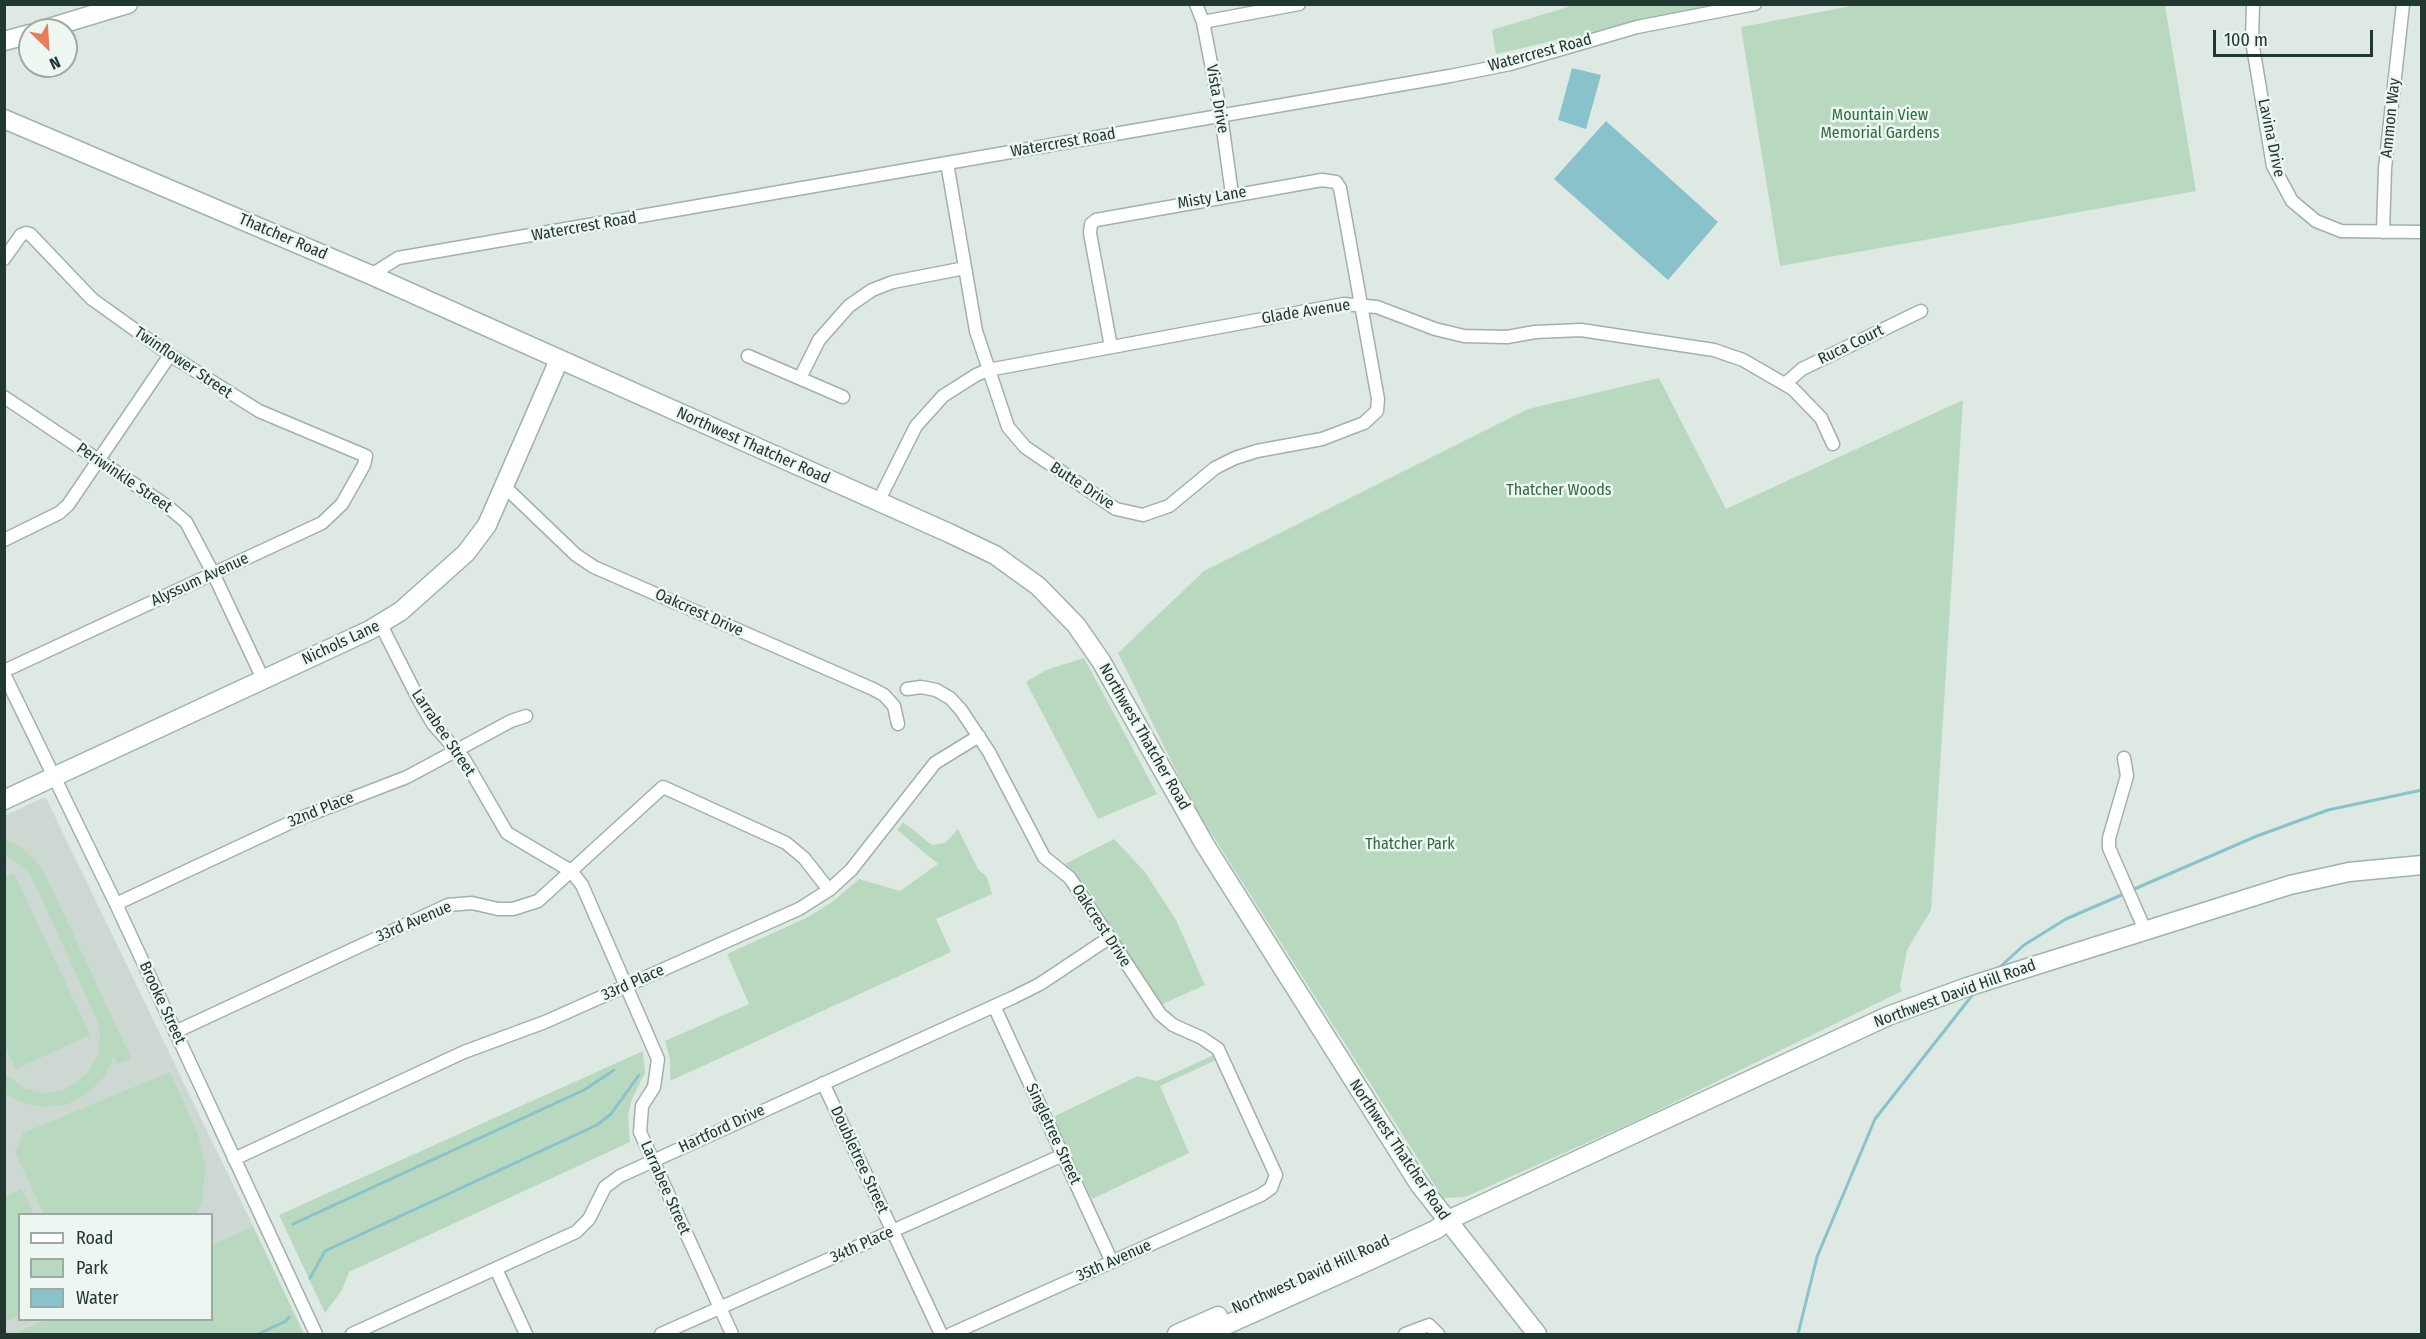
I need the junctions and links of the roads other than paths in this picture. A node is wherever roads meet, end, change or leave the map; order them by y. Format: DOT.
graph roads {
  1 [pos="128,4"];
  2 [pos="1196,4"];
  3 [pos="1299,4"];
  4 [pos="1755,4"];
  5 [pos="2253,4"];
  6 [pos="2403,4"];
  7 [pos="78,19"];
  8 [pos="1203,22"];
  9 [pos="1221,115"];
  10 [pos="4,119"];
  11 [pos="947,163"];
  12 [pos="1232,194"];
  13 [pos="2383,232"];
  14 [pos="2421,232"];
  15 [pos="4,259"];
  16 [pos="965,268"];
  17 [pos="371,275"];
  18 [pos="1362,304"];
  19 [pos="1921,311"];
  20 [pos="1111,347"];
  21 [pos="170,355"];
  22 [pos="748,356"];
  23 [pos="559,360"];
  24 [pos="988,370"];
  25 [pos="800,378"];
  26 [pos="1785,384"];
  27 [pos="4,397"];
  28 [pos="843,398"];
  29 [pos="1833,444"];
  30 [pos="366,456"];
  31 [pos="99,461"];
  32 [pos="504,486"];
  33 [pos="878,502"];
  34 [pos="4,540"];
  35 [pos="213,573"];
  36 [pos="381,625"];
  37 [pos="4,673"];
  38 [pos="263,680"];
  39 [pos="907,689"];
  40 [pos="526,716"];
  41 [pos="898,724"];
  42 [pos="980,736"];
  43 [pos="457,751"];
  44 [pos="2124,758"];
  45 [pos="56,776"];
  46 [pos="4,800"];
  47 [pos="2421,865"];
  48 [pos="571,871"];
  49 [pos="829,890"];
  50 [pos="116,904"];
  51 [pos="2145,930"];
  52 [pos="1109,938"];
  53 [pos="627,986"];
  54 [pos="994,1006"];
  55 [pos="175,1032"];
  56 [pos="823,1083"];
  57 [pos="1063,1155"];
  58 [pos="234,1158"];
  59 [pos="651,1161"];
  60 [pos="1274,1183"];
  61 [pos="1446,1221"];
  62 [pos="892,1231"];
  63 [pos="1112,1262"];
  64 [pos="496,1269"];
  65 [pos="720,1308"];
  66 [pos="316,1335"];
  67 [pos="352,1335"];
  68 [pos="526,1335"];
  69 [pos="661,1335"];
  70 [pos="732,1335"];
  71 [pos="941,1335"];
  72 [pos="951,1335"];
  73 [pos="1178,1335"];
  74 [pos="1206,1335"];
  75 [pos="1404,1335"];
  76 [pos="1438,1335"];
  77 [pos="1537,1335"];
  1 -- 7 [label="street"];
  2 -- 8 [label="street, Vista Drive"];
  3 -- 8 [label="street"];
  4 -- 9 [label="street, Watercrest Road"];
  5 -- 13 [label="street, Lavina Drive"];
  6 -- 13 [label="street, Ammon Way"];
  8 -- 9 [label="street, Vista Drive"];
  9 -- 11 [label="street, Watercrest Road"];
  9 -- 12 [label="street, Vista Drive"];
  10 -- 17 [label="street, Thatcher Road"];
  11 -- 16 [label="street, Butte Drive"];
  11 -- 17 [label="street, Watercrest Road"];
  12 -- 18 [label="street, Misty Lane"];
  12 -- 20 [label="street, Misty Lane"];
  13 -- 14 [label="street, Lavina Drive"];
  15 -- 21 [label="street, Twinflower Street"];
  16 -- 24 [label="street, Butte Drive"];
  16 -- 25 [label="street"];
  17 -- 23 [label="street, Thatcher Road"];
  18 -- 20 [label="street, Glade Avenue"];
  18 -- 24 [label="street, Butte Drive"];
  18 -- 26 [label="street, Glade Avenue"];
  19 -- 26 [label="street, Ruca Court"];
  20 -- 24 [label="street, Glade Avenue"];
  21 -- 30 [label="street, Twinflower Street"];
  21 -- 31 [label="street"];
  22 -- 25 [label="street"];
  23 -- 32 [label="street, Nichols Lane"];
  23 -- 33 [label="street, Northwest Thatcher Road"];
  24 -- 33 [label="street, Glade Avenue"];
  25 -- 28 [label="street"];
  26 -- 29 [label="street, Glade Avenue"];
  27 -- 31 [label="street, Periwinkle Street"];
  30 -- 35 [label="street, Alyssum Avenue"];
  31 -- 34 [label="street"];
  31 -- 35 [label="street, Periwinkle Street"];
  32 -- 36 [label="street, Nichols Lane"];
  32 -- 41 [label="street, Oakcrest Drive"];
  33 -- 61 [label="street, Northwest Thatcher Road"];
  35 -- 37 [label="street, Alyssum Avenue"];
  35 -- 38 [label="street, Periwinkle Street"];
  36 -- 38 [label="street, Nichols Lane"];
  36 -- 43 [label="street, Larrabee Street"];
  37 -- 45 [label="street, Brooke Street"];
  38 -- 45 [label="street, Nichols Lane"];
  39 -- 42 [label="street, Oakcrest Drive"];
  40 -- 43 [label="street, 32nd Place"];
  42 -- 49 [label="street, 33rd Place"];
  42 -- 52 [label="street, Oakcrest Drive"];
  43 -- 48 [label="street, Larrabee Street"];
  43 -- 50 [label="street, 32nd Place"];
  44 -- 51 [label="street"];
  45 -- 46 [label="street, Nichols Lane"];
  45 -- 50 [label="street, Brooke Street"];
  47 -- 51 [label="street, Northwest David Hill Road"];
  48 -- 49 [label="street, 33rd Avenue"];
  48 -- 53 [label="street, Larrabee Street"];
  48 -- 55 [label="street, 33rd Avenue"];
  49 -- 53 [label="street, 33rd Place"];
  50 -- 55 [label="street, Brooke Street"];
  51 -- 61 [label="street, Northwest David Hill Road"];
  52 -- 54 [label="street, Hartford Drive"];
  52 -- 60 [label="street, Oakcrest Drive"];
  53 -- 58 [label="street, 33rd Place"];
  53 -- 59 [label="street, Larrabee Street"];
  54 -- 56 [label="street, Hartford Drive"];
  54 -- 57 [label="street, Singletree Street"];
  55 -- 58 [label="street, Brooke Street"];
  56 -- 59 [label="street, Hartford Drive"];
  56 -- 62 [label="street, Doubletree Street"];
  57 -- 62 [label="street, 34th Place"];
  57 -- 63 [label="street, Singletree Street"];
  58 -- 66 [label="street, Brooke Street"];
  59 -- 64 [label="street, Hartford Drive"];
  59 -- 65 [label="street, Larrabee Street"];
  60 -- 63 [label="street, 35th Avenue"];
  61 -- 73 [label="street, Northwest David Hill Road"];
  61 -- 74 [label="street, Northwest David Hill Road"];
  61 -- 77 [label="street, Northwest Thatcher Road"];
  62 -- 65 [label="street, 34th Place"];
  62 -- 71 [label="street, Doubletree Street"];
  63 -- 72 [label="street, 35th Avenue"];
  64 -- 67 [label="street, Hartford Drive"];
  64 -- 68 [label="street"];
  65 -- 69 [label="street, 34th Place"];
  65 -- 70 [label="street, Larrabee Street"];
  75 -- 76 [label="street"];
}
